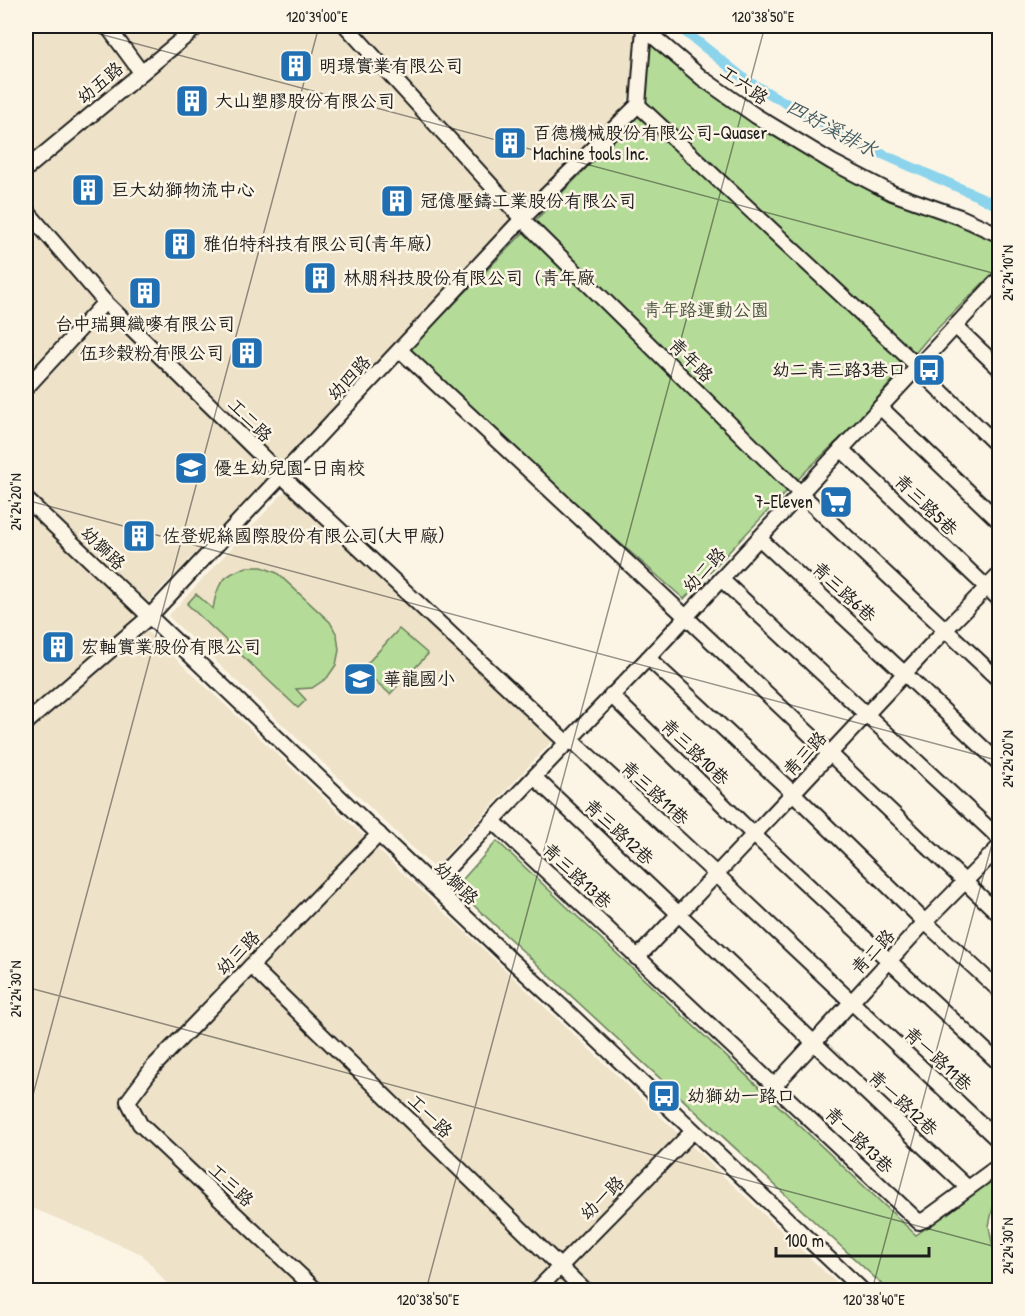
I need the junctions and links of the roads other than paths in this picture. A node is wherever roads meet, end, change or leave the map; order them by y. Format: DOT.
graph roads {
  1 [pos="107,26"];
  2 [pos="198,26"];
  3 [pos="346,26"];
  4 [pos="642,27"];
  5 [pos="141,72"];
  6 [pos="638,105"];
  7 [pos="26,169"];
  8 [pos="26,210"];
  9 [pos="522,219"];
  10 [pos="999,235"];
  11 [pos="996,288"];
  12 [pos="105,302"];
  13 [pos="955,326"];
  14 [pos="400,350"];
  15 [pos="917,368"];
  16 [pos="999,369"];
  17 [pos="26,388"];
  18 [pos="880,407"];
  19 [pos="999,448"];
  20 [pos="841,449"];
  21 [pos="281,475"];
  22 [pos="800,493"];
  23 [pos="26,499"];
  24 [pos="999,522"];
  25 [pos="759,538"];
  26 [pos="999,574"];
  27 [pos="721,579"];
  28 [pos="987,588"];
  29 [pos="999,600"];
  30 [pos="149,617"];
  31 [pos="686,617"];
  32 [pos="945,630"];
  33 [pos="648,658"];
  34 [pos="905,674"];
  35 [pos="999,681"];
  36 [pos="611,695"];
  37 [pos="867,714"];
  38 [pos="26,723"];
  39 [pos="566,742"];
  40 [pos="830,754"];
  41 [pos="999,764"];
  42 [pos="534,777"];
  43 [pos="793,794"];
  44 [pos="492,820"];
  45 [pos="379,834"];
  46 [pos="754,835"];
  47 [pos="999,839"];
  48 [pos="999,846"];
  49 [pos="716,874"];
  50 [pos="964,882"];
  51 [pos="432,885"];
  52 [pos="679,914"];
  53 [pos="999,915"];
  54 [pos="925,922"];
  55 [pos="638,958"];
  56 [pos="890,962"];
  57 [pos="251,966"];
  58 [pos="999,991"];
  59 [pos="851,1003"];
  60 [pos="813,1043"];
  61 [pos="999,1064"];
  62 [pos="775,1085"];
  63 [pos="128,1101"];
  64 [pos="693,1131"];
  65 [pos="999,1142"];
  66 [pos="999,1165"];
  67 [pos="968,1188"];
  68 [pos="559,1267"];
  69 [pos="316,1290"];
  70 [pos="537,1290"];
  71 [pos="584,1290"];
  72 [pos="862,1290"];
  1 -- 5 [label="street"];
  2 -- 5 [label="street, 幼五路"];
  3 -- 9 [label="street, 青年路"];
  4 -- 6 [label="street"];
  4 -- 10 [label="street, 工六路"];
  5 -- 7 [label="street, 幼五路"];
  6 -- 9 [label="street, 幼四路"];
  6 -- 15 [label="street"];
  8 -- 12 [label="street, 工二路"];
  9 -- 14 [label="street, 幼四路"];
  9 -- 22 [label="street, 青年路"];
  11 -- 13 [label="street, 幼二路"];
  12 -- 17 [label="street"];
  12 -- 21 [label="street, 工二路"];
  13 -- 15 [label="street, 幼二路"];
  13 -- 16 [label="street"];
  14 -- 21 [label="street, 幼四路"];
  14 -- 31 [label="street"];
  15 -- 18 [label="street, 幼二路"];
  15 -- 19 [label="street"];
  18 -- 20 [label="street, 幼二路"];
  18 -- 24 [label="street"];
  20 -- 22 [label="street, 幼二路"];
  20 -- 28 [label="street, 青三路5巷"];
  21 -- 30 [label="street, 幼四路"];
  21 -- 39 [label="street, 工二路"];
  22 -- 25 [label="street, 幼二路"];
  22 -- 32 [label="street, 青年路"];
  23 -- 30 [label="street, 幼獅路"];
  25 -- 27 [label="street, 幼二路"];
  25 -- 34 [label="street, 青三路6巷"];
  26 -- 28 [label="street, 青三路"];
  27 -- 31 [label="street, 幼二路"];
  27 -- 37 [label="street"];
  28 -- 29 [label="street, 青三路5巷"];
  28 -- 32 [label="street, 青三路"];
  30 -- 38 [label="street, 幼四路"];
  30 -- 45 [label="street, 幼獅路"];
  31 -- 33 [label="street, 幼二路"];
  31 -- 40 [label="street"];
  32 -- 34 [label="street, 青三路"];
  32 -- 35 [label="street, 青年路"];
  33 -- 36 [label="street, 幼二路"];
  33 -- 43 [label="street"];
  34 -- 37 [label="street, 青三路"];
  34 -- 41 [label="street, 青三路6巷"];
  36 -- 39 [label="street, 幼二路"];
  36 -- 46 [label="street, 青三路10巷"];
  37 -- 40 [label="street, 青三路"];
  37 -- 47 [label="street"];
  39 -- 42 [label="street, 幼二路"];
  39 -- 49 [label="street, 青三路11巷"];
  40 -- 43 [label="street, 青三路"];
  40 -- 50 [label="street"];
  42 -- 44 [label="street, 幼二路"];
  42 -- 52 [label="street, 青三路12巷"];
  43 -- 46 [label="street, 青三路"];
  43 -- 54 [label="street"];
  44 -- 51 [label="street, 幼二路"];
  44 -- 55 [label="street, 青三路13巷"];
  45 -- 51 [label="street, 幼獅路"];
  45 -- 57 [label="street, 幼三路"];
  46 -- 49 [label="street, 青三路"];
  46 -- 56 [label="street, 青三路10巷"];
  48 -- 50 [label="street, 青二路"];
  49 -- 52 [label="street, 青三路"];
  49 -- 59 [label="street, 青三路11巷"];
  50 -- 53 [label="street"];
  50 -- 54 [label="street, 青二路"];
  51 -- 64 [label="street, 幼獅路"];
  52 -- 55 [label="street, 青三路"];
  52 -- 60 [label="street, 青三路12巷"];
  54 -- 56 [label="street, 青二路"];
  54 -- 58 [label="street"];
  55 -- 62 [label="street, 青三路13巷"];
  56 -- 59 [label="street, 青二路"];
  56 -- 61 [label="street, 青三路10巷"];
  57 -- 63 [label="street, 幼三路"];
  57 -- 68 [label="street, 工一路"];
  59 -- 60 [label="street, 青二路"];
  59 -- 65 [label="street, 青一路11巷"];
  60 -- 62 [label="street, 青二路"];
  60 -- 67 [label="street, 青一路12巷"];
  62 -- 67 [label="street, 青一路13巷"];
  63 -- 69 [label="street, 工三路"];
  64 -- 68 [label="street, 幼一路"];
  64 -- 72 [label="street, 幼獅路"];
  66 -- 67 [label="street"];
  68 -- 70 [label="street, 幼一路"];
  68 -- 71 [label="street, 工一路"];
}
